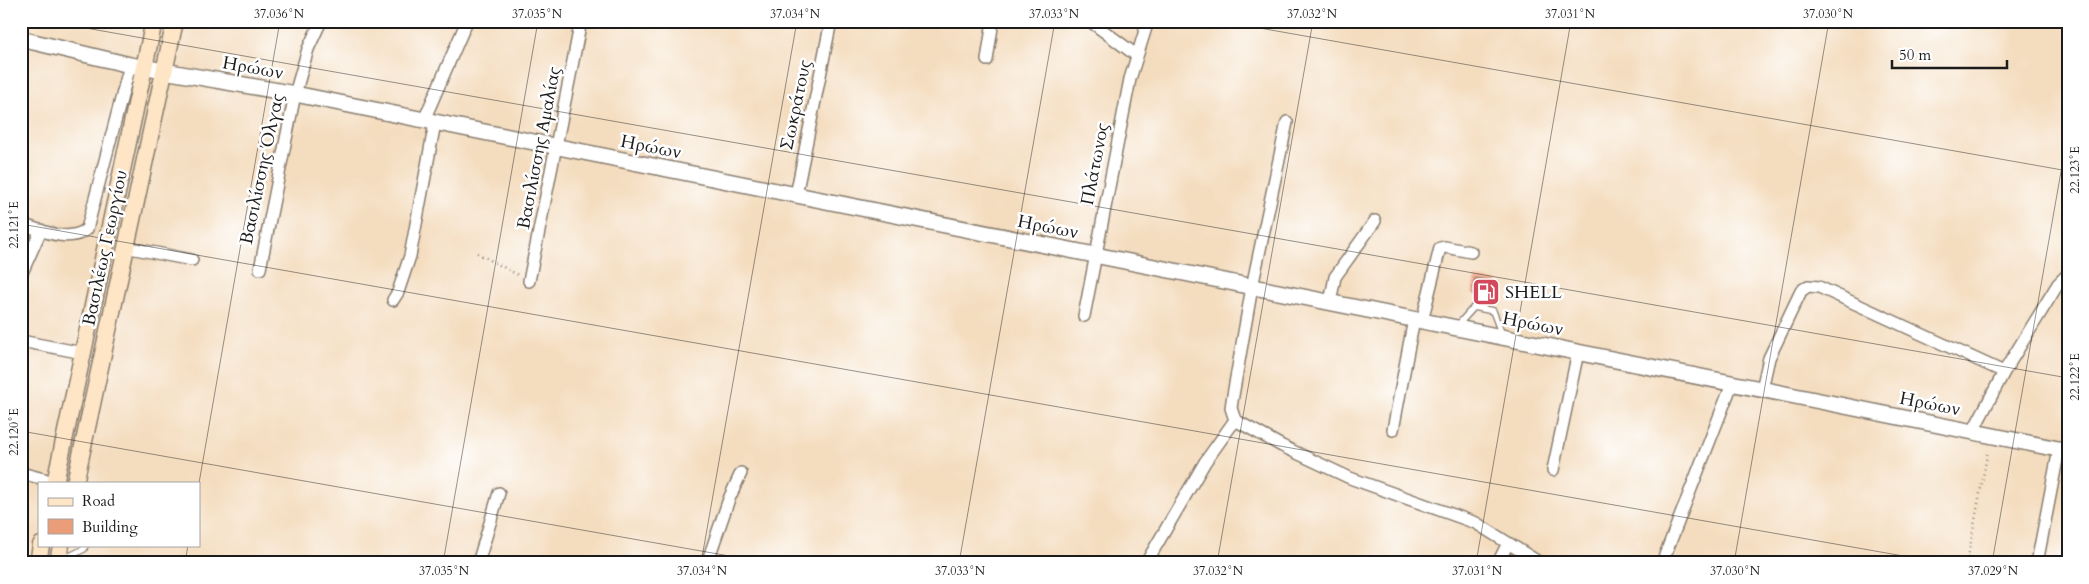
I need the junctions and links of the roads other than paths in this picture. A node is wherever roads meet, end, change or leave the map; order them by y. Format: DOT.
graph roads {
  1 [pos="154,21"];
  2 [pos="175,21"];
  3 [pos="321,21"];
  4 [pos="467,21"];
  5 [pos="582,21"];
  6 [pos="831,21"];
  7 [pos="994,21"];
  8 [pos="1090,21"];
  9 [pos="1148,21"];
  10 [pos="21,39"];
  11 [pos="1136,55"];
  12 [pos="987,60"];
  13 [pos="137,66"];
  14 [pos="164,71"];
  15 [pos="296,94"];
  16 [pos="429,121"];
  17 [pos="1286,122"];
  18 [pos="557,148"];
  19 [pos="796,195"];
  20 [pos="1375,221"];
  21 [pos="21,224"];
  22 [pos="41,230"];
  23 [pos="125,247"];
  24 [pos="1471,252"];
  25 [pos="1096,255"];
  26 [pos="192,260"];
  27 [pos="260,269"];
  28 [pos="2068,274"];
  29 [pos="21,275"];
  30 [pos="529,281"];
  31 [pos="1252,287"];
  32 [pos="393,300"];
  33 [pos="1330,302"];
  34 [pos="1084,316"];
  35 [pos="1418,320"];
  36 [pos="1455,328"];
  37 [pos="1503,337"];
  38 [pos="21,341"];
  39 [pos="83,352"];
  40 [pos="1578,352"];
  41 [pos="2004,372"];
  42 [pos="1732,384"];
  43 [pos="1762,389"];
  44 [pos="1235,420"];
  45 [pos="1393,430"];
  46 [pos="1971,431"];
  47 [pos="2063,450"];
  48 [pos="1553,470"];
  49 [pos="21,473"];
  50 [pos="742,473"];
  51 [pos="77,480"];
  52 [pos="55,482"];
  53 [pos="498,493"];
  54 [pos="1508,543"];
  55 [pos="41,546"];
  56 [pos="61,546"];
  57 [pos="85,546"];
  58 [pos="58,562"];
  59 [pos="38,563"];
  60 [pos="478,563"];
  61 [pos="707,563"];
  62 [pos="1146,563"];
  63 [pos="1498,563"];
  64 [pos="1540,563"];
  65 [pos="1662,563"];
  66 [pos="2037,563"];
  1 -- 13 [label="main road, Βασιλέως Γεωργίου"];
  2 -- 14 [label="main road, Βασιλέως Γεωργίου"];
  3 -- 15 [label="street, Βασιλίσσης Όλγας"];
  4 -- 16 [label="street"];
  5 -- 18 [label="street, Βασιλίσσης Αμαλίας"];
  6 -- 19 [label="street, Σωκράτους"];
  7 -- 12 [label="street"];
  8 -- 11 [label="street"];
  9 -- 11 [label="street, Πλάτωνος"];
  10 -- 13 [label="street, Ηρώων"];
  11 -- 25 [label="street, Πλάτωνος"];
  13 -- 14 [label="street, Ηρώων"];
  13 -- 22 [label="street"];
  13 -- 39 [label="main road, Βασιλέως Γεωργίου"];
  14 -- 15 [label="street, Ηρώων"];
  14 -- 23 [label="main road, Βασιλέως Γεωργίου"];
  15 -- 16 [label="street, Ηρώων"];
  15 -- 27 [label="street, Βασιλίσσης Όλγας"];
  16 -- 18 [label="street, Ηρώων"];
  16 -- 32 [label="street"];
  17 -- 31 [label="street"];
  18 -- 19 [label="street, Ηρώων"];
  18 -- 30 [label="street, Βασιλίσσης Αμαλίας"];
  19 -- 25 [label="street, Ηρώων"];
  20 -- 33 [label="street"];
  21 -- 22 [label="street"];
  22 -- 29 [label="street"];
  23 -- 26 [label="street"];
  23 -- 51 [label="main road, Βασιλέως Γεωργίου"];
  24 -- 35 [label="street"];
  25 -- 31 [label="street, Ηρώων"];
  25 -- 34 [label="street, Πλάτωνος"];
  28 -- 41 [label="street"];
  31 -- 33 [label="street, Ηρώων"];
  31 -- 44 [label="street"];
  33 -- 35 [label="street, Ηρώων"];
  35 -- 36 [label="street, Ηρώων"];
  35 -- 45 [label="street"];
  36 -- 37 [label="street, Ηρώων"];
  36 -- 37 [label="lane"];
  37 -- 40 [label="street, Ηρώων"];
  38 -- 39 [label="street"];
  39 -- 52 [label="main road, Βασιλέως Γεωργίου"];
  40 -- 42 [label="street, Ηρώων"];
  40 -- 48 [label="street"];
  41 -- 43 [label="street"];
  41 -- 46 [label="street"];
  42 -- 43 [label="street, Ηρώων"];
  42 -- 65 [label="street"];
  43 -- 46 [label="street, Ηρώων"];
  44 -- 54 [label="street"];
  44 -- 62 [label="street"];
  46 -- 47 [label="street, Ηρώων"];
  47 -- 66 [label="street"];
  49 -- 52 [label="street"];
  50 -- 61 [label="street"];
  53 -- 60 [label="street"];
  54 -- 63 [label="street"];
  54 -- 64 [label="street"];
  55 -- 59 [label="main road"];
  56 -- 58 [label="main road"];
  57 -- 58 [label="lane"];
}
